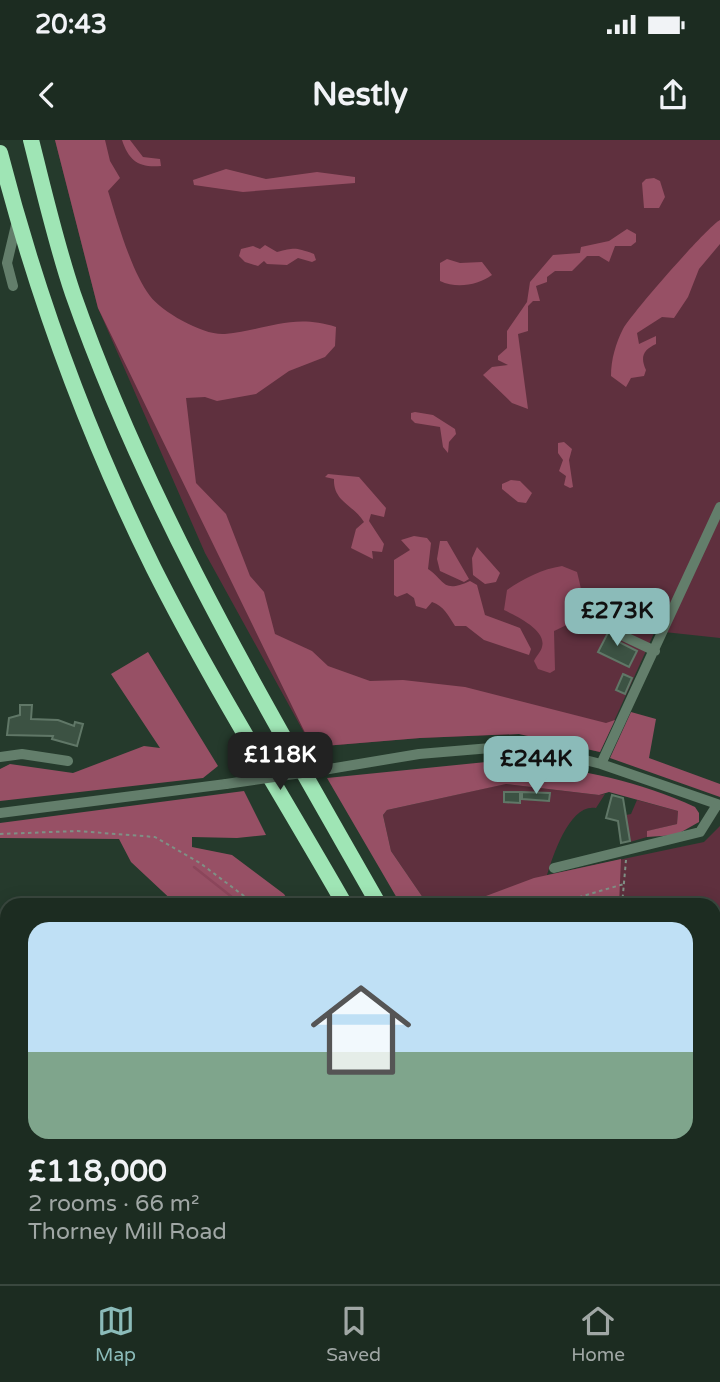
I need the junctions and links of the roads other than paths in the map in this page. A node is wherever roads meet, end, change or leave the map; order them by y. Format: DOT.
graph roads {
  1 [pos="31,140"];
  2 [pos="0,153"];
  3 [pos="17,221"];
  4 [pos="13,286"];
  5 [pos="720,507"];
  6 [pos="619,634"];
  7 [pos="655,651"];
  8 [pos="0,757"];
  9 [pos="68,761"];
  10 [pos="601,762"];
  11 [pos="718,805"];
  12 [pos="0,813"];
  13 [pos="554,868"];
  14 [pos="341,898"];
  15 [pos="375,898"];
  1 -- 15 [label="highway"];
  2 -- 3 [label="highway"];
  3 -- 4 [label="street"];
  3 -- 14 [label="highway"];
  5 -- 7 [label="street"];
  6 -- 7 [label="street"];
  7 -- 10 [label="street"];
  8 -- 9 [label="street"];
  10 -- 11 [label="street"];
  10 -- 12 [label="street, bridge"];
  11 -- 13 [label="street"];
}
